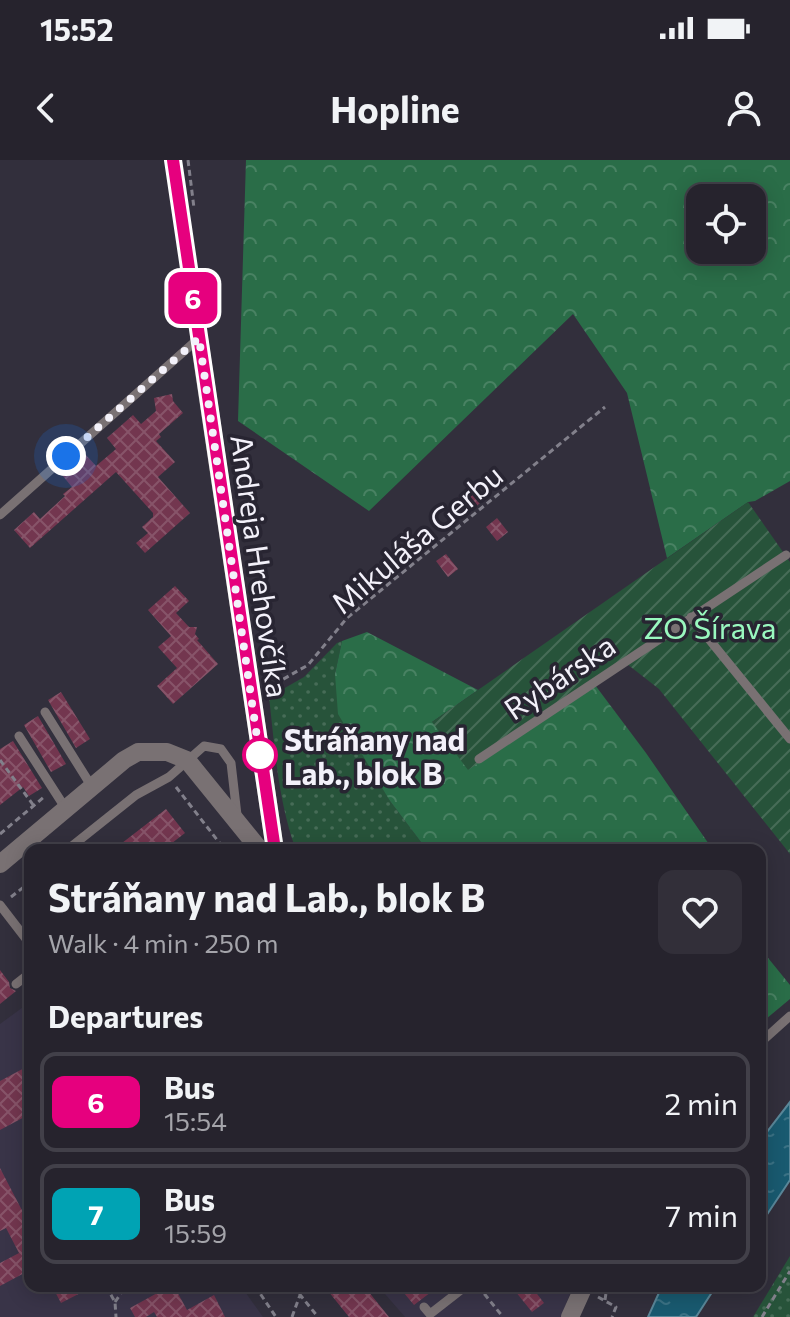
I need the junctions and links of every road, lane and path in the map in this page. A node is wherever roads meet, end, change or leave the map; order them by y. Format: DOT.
graph roads {
  1 [pos="173,160"];
  2 [pos="199,338"];
  3 [pos="605,407"];
  4 [pos="0,515"];
  5 [pos="786,555"];
  6 [pos="691,617"];
  7 [pos="252,697"];
  8 [pos="45,712"];
  9 [pos="19,736"];
  10 [pos="790,739"];
  11 [pos="479,759"];
  12 [pos="0,760"];
  13 [pos="187,760"];
  14 [pos="169,777"];
  15 [pos="92,787"];
  16 [pos="53,790"];
  17 [pos="34,806"];
  18 [pos="66,809"];
  19 [pos="238,823"];
  20 [pos="0,834"];
  21 [pos="75,844"];
  22 [pos="220,844"];
  23 [pos="255,844"];
  24 [pos="274,844"];
  25 [pos="0,864"];
  26 [pos="24,886"];
  27 [pos="4,901"];
  28 [pos="24,934"];
  29 [pos="24,978"];
  30 [pos="16,984"];
  31 [pos="790,1016"];
  32 [pos="766,1038"];
  33 [pos="790,1271"];
  34 [pos="109,1292"];
  35 [pos="122,1292"];
  36 [pos="259,1292"];
  37 [pos="298,1292"];
  38 [pos="458,1292"];
  39 [pos="483,1292"];
  40 [pos="581,1292"];
  41 [pos="590,1292"];
  42 [pos="606,1292"];
  43 [pos="300,1295"];
  44 [pos="605,1300"];
  45 [pos="115,1302"];
  46 [pos="424,1307"];
  47 [pos="116,1317"];
  48 [pos="276,1317"];
  49 [pos="292,1317"];
  50 [pos="318,1317"];
  51 [pos="503,1317"];
  52 [pos="570,1317"];
  53 [pos="612,1317"];
  54 [pos="762,1317"];
  1 -- 2 [label="lane, Andreja Hrehovčíka"];
  2 -- 4 [label="lane"];
  2 -- 7 [label="street, Andreja Hrehovčíka"];
  3 -- 7 [label="path, Mikuláša Gerbu"];
  5 -- 6 [label="lane, Rybárska"];
  6 -- 10 [label="lane"];
  6 -- 11 [label="lane, Rybárska"];
  7 -- 24 [label="street, Andreja Hrehovčíka"];
  8 -- 15 [label="lane"];
  9 -- 16 [label="lane"];
  12 -- 17 [label="path"];
  13 -- 14 [label="lane"];
  13 -- 15 [label="street"];
  13 -- 19 [label="street"];
  13 -- 19 [label="lane"];
  14 -- 21 [label="lane"];
  14 -- 22 [label="path"];
  15 -- 18 [label="street"];
  16 -- 17 [label="path"];
  16 -- 18 [label="lane"];
  17 -- 20 [label="path"];
  18 -- 25 [label="street"];
  19 -- 23 [label="street"];
  26 -- 27 [label="path"];
  27 -- 28 [label="lane"];
  29 -- 30 [label="lane"];
  31 -- 32 [label="lane"];
  33 -- 54 [label="path"];
  34 -- 45 [label="path"];
  35 -- 45 [label="path"];
  36 -- 48 [label="path"];
  37 -- 43 [label="path"];
  38 -- 46 [label="lane"];
  39 -- 51 [label="path"];
  40 -- 52 [label="street"];
  41 -- 44 [label="path"];
  42 -- 44 [label="path"];
  43 -- 49 [label="path"];
  43 -- 50 [label="path"];
  44 -- 53 [label="path"];
  45 -- 47 [label="path"];
}
